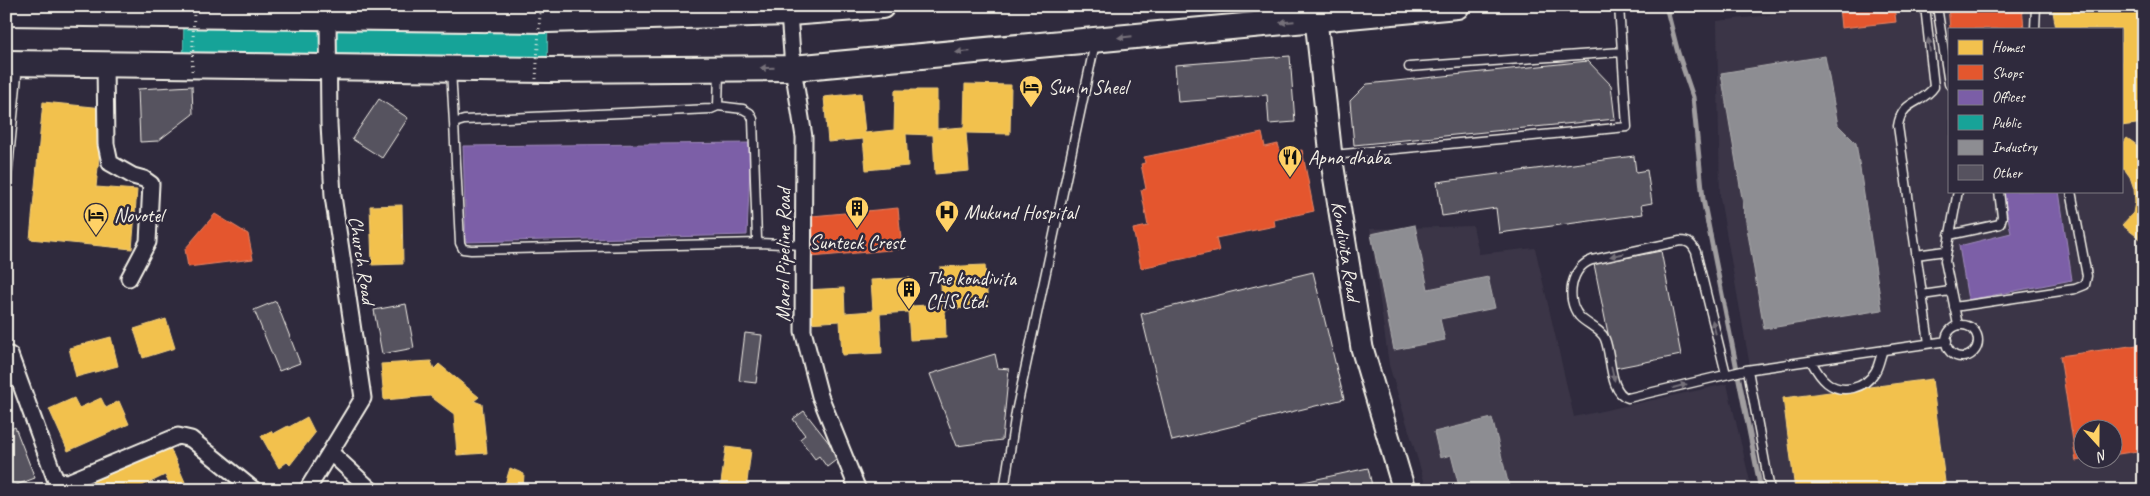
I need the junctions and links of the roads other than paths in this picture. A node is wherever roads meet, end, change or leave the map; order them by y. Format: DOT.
graph roads {
  1 [pos="882,6"];
  2 [pos="1457,6"];
  3 [pos="1619,6"];
  4 [pos="1924,6"];
  5 [pos="1937,6"];
  6 [pos="2036,6"];
  7 [pos="788,10"];
  8 [pos="1316,13"];
  9 [pos="6,14"];
  10 [pos="328,19"];
  11 [pos="2036,28"];
  12 [pos="1096,40"];
  13 [pos="1622,52"];
  14 [pos="12,63"];
  15 [pos="105,64"];
  16 [pos="328,66"];
  17 [pos="1409,67"];
  18 [pos="450,68"];
  19 [pos="719,68"];
  20 [pos="793,68"];
  21 [pos="1948,83"];
  22 [pos="1934,84"];
  23 [pos="718,106"];
  24 [pos="454,123"];
  25 [pos="1331,156"];
  26 [pos="6,189"];
  27 [pos="1958,192"];
  28 [pos="1999,192"];
  29 [pos="2071,192"];
  30 [pos="1949,235"];
  31 [pos="760,244"];
  32 [pos="804,245"];
  33 [pos="1946,251"];
  34 [pos="1916,255"];
  35 [pos="129,278"];
  36 [pos="1950,291"];
  37 [pos="1922,295"];
  38 [pos="1954,307"];
  39 [pos="1958,325"];
  40 [pos="1947,341"];
  41 [pos="1930,343"];
  42 [pos="1883,350"];
  43 [pos="10,355"];
  44 [pos="1810,361"];
  45 [pos="1747,370"];
  46 [pos="1727,374"];
  47 [pos="330,452"];
  48 [pos="254,490"];
  49 [pos="307,490"];
  50 [pos="371,490"];
  51 [pos="858,490"];
  52 [pos="1004,490"];
  53 [pos="1404,490"];
  54 [pos="1770,490"];
  1 -- 7 [label="main road"];
  2 -- 8 [label="main road"];
  3 -- 13 [label="lane"];
  22 -- 4 [label="lane, one-way"];
  5 -- 21 [label="lane"];
  6 -- 11 [label="lane"];
  7 -- 10 [label="main road"];
  7 -- 20 [label="street, Marol Pipeline Road"];
  8 -- 12 [label="main road, one-way"];
  8 -- 25 [label="street, Kondivita Road"];
  9 -- 10 [label="main road"];
  10 -- 16 [label="street, Church Road"];
  12 -- 20 [label="main road, one-way"];
  12 -- 52 [label="lane"];
  13 -- 17 [label="lane"];
  13 -- 25 [label="lane"];
  14 -- 15 [label="main road"];
  14 -- 26 [label="lane"];
  15 -- 16 [label="main road"];
  15 -- 35 [label="street"];
  16 -- 18 [label="main road"];
  16 -- 47 [label="street, Church Road"];
  18 -- 19 [label="main road"];
  18 -- 24 [label="lane"];
  20 -- 19 [label="main road, one-way"];
  19 -- 23 [label="lane"];
  20 -- 32 [label="street, Marol Pipeline Road"];
  21 -- 22 [label="lane"];
  22 -- 34 [label="lane"];
  23 -- 24 [label="lane"];
  23 -- 31 [label="lane"];
  24 -- 31 [label="lane"];
  25 -- 53 [label="street, Kondivita Road"];
  27 -- 30 [label="lane"];
  28 -- 30 [label="lane"];
  29 -- 38 [label="lane"];
  30 -- 33 [label="lane"];
  31 -- 32 [label="lane"];
  32 -- 51 [label="street, Marol Pipeline Road"];
  33 -- 34 [label="lane"];
  33 -- 36 [label="lane"];
  34 -- 37 [label="lane"];
  36 -- 37 [label="lane"];
  36 -- 38 [label="lane"];
  37 -- 41 [label="lane"];
  38 -- 39 [label="lane"];
  39 -- 40 [label="lane"];
  39 -- 40 [label="lane"];
  40 -- 41 [label="lane"];
  41 -- 42 [label="lane"];
  42 -- 44 [label="lane"];
  42 -- 44 [label="lane"];
  43 -- 48 [label="street"];
  44 -- 45 [label="lane"];
  45 -- 46 [label="lane"];
  45 -- 54 [label="lane"];
  46 -- 46 [label="lane, one-way"];
  47 -- 49 [label="street, Church Road"];
  47 -- 50 [label="street"];
}
